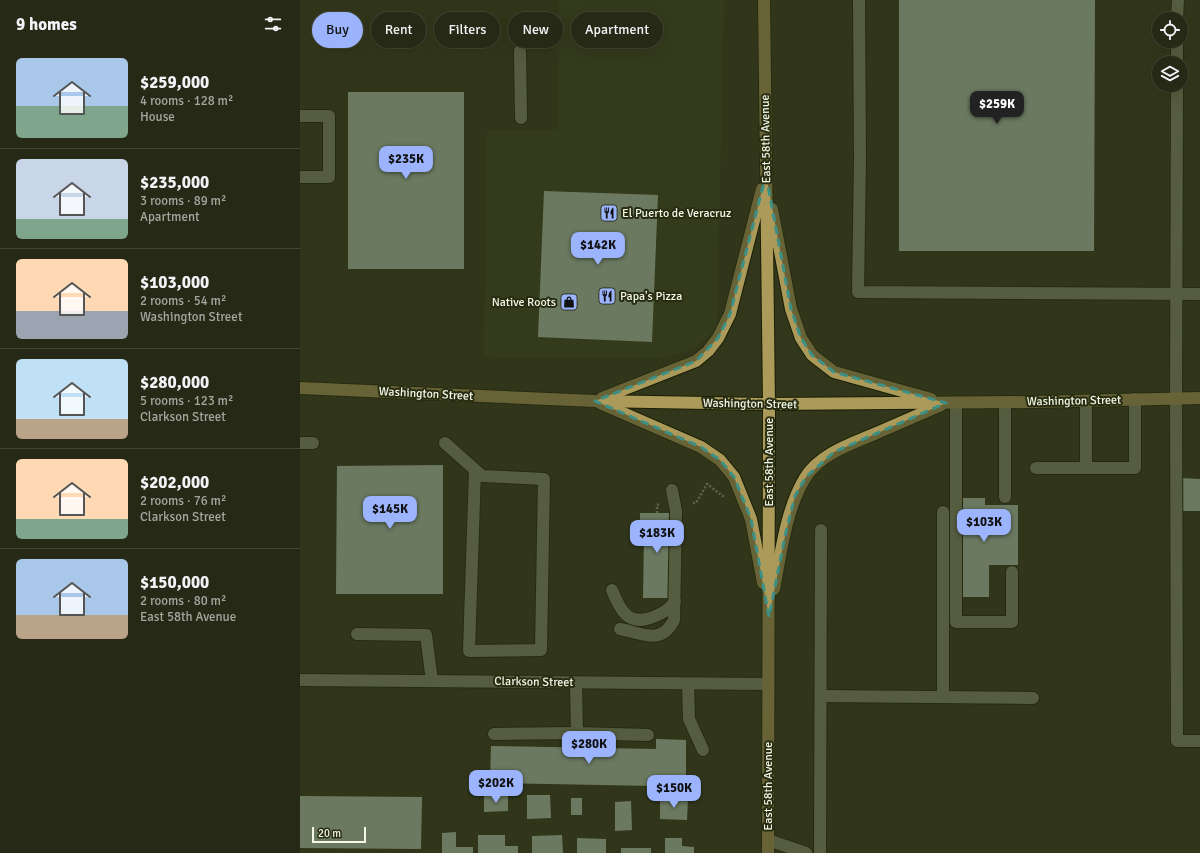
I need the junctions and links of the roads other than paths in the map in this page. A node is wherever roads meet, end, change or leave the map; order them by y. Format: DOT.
graph roads {
  1 [pos="764,0"];
  2 [pos="859,0"];
  3 [pos="1178,0"];
  4 [pos="1177,12"];
  5 [pos="520,51"];
  6 [pos="1177,92"];
  7 [pos="300,116"];
  8 [pos="521,118"];
  9 [pos="766,175"];
  10 [pos="300,177"];
  11 [pos="1176,294"];
  12 [pos="1200,294"];
  13 [pos="300,388"];
  14 [pos="1200,398"];
  15 [pos="1135,399"];
  16 [pos="1176,399"];
  17 [pos="595,401"];
  18 [pos="1086,401"];
  19 [pos="951,403"];
  20 [pos="1005,403"];
  21 [pos="769,404"];
  22 [pos="300,443"];
  23 [pos="313,443"];
  24 [pos="445,444"];
  25 [pos="1036,468"];
  26 [pos="1086,468"];
  27 [pos="476,470"];
  28 [pos="672,490"];
  29 [pos="1005,497"];
  30 [pos="943,512"];
  31 [pos="821,530"];
  32 [pos="1012,572"];
  33 [pos="612,590"];
  34 [pos="675,601"];
  35 [pos="769,617"];
  36 [pos="620,629"];
  37 [pos="357,634"];
  38 [pos="300,680"];
  39 [pos="432,681"];
  40 [pos="576,683"];
  41 [pos="688,684"];
  42 [pos="768,684"];
  43 [pos="820,696"];
  44 [pos="943,697"];
  45 [pos="1032,698"];
  46 [pos="577,733"];
  47 [pos="494,734"];
  48 [pos="648,735"];
  49 [pos="1200,741"];
  50 [pos="703,750"];
  51 [pos="768,840"];
  52 [pos="768,853"];
  53 [pos="806,853"];
  54 [pos="820,853"];
  1 -- 9 [label="main road, East 58th Avenue"];
  2 -- 11 [label="street"];
  3 -- 4 [label="street"];
  5 -- 8 [label="street"];
  6 -- 11 [label="street"];
  7 -- 10 [label="street"];
  9 -- 17 [label="main road"];
  9 -- 19 [label="main road"];
  9 -- 21 [label="main road, East 58th Avenue"];
  11 -- 12 [label="street"];
  11 -- 16 [label="street"];
  13 -- 17 [label="main road, Washington Street"];
  14 -- 16 [label="main road, Washington Street"];
  15 -- 16 [label="main road, Washington Street"];
  15 -- 18 [label="main road, Washington Street"];
  15 -- 26 [label="street"];
  16 -- 49 [label="street"];
  17 -- 21 [label="main road, Washington Street"];
  17 -- 35 [label="main road"];
  18 -- 20 [label="main road, Washington Street"];
  18 -- 26 [label="street"];
  19 -- 20 [label="main road, Washington Street"];
  19 -- 21 [label="main road, Washington Street"];
  19 -- 32 [label="street"];
  19 -- 35 [label="main road"];
  20 -- 29 [label="street"];
  21 -- 35 [label="main road, East 58th Avenue"];
  22 -- 23 [label="street"];
  24 -- 27 [label="street"];
  25 -- 26 [label="street"];
  27 -- 27 [label="street"];
  28 -- 34 [label="street"];
  30 -- 44 [label="street"];
  31 -- 43 [label="street"];
  33 -- 34 [label="street"];
  34 -- 36 [label="street"];
  35 -- 42 [label="main road, East 58th Avenue"];
  37 -- 39 [label="street"];
  38 -- 39 [label="street, Clarkson Street"];
  39 -- 40 [label="street, Clarkson Street"];
  40 -- 41 [label="street, Clarkson Street"];
  40 -- 46 [label="street"];
  41 -- 42 [label="street, Clarkson Street"];
  41 -- 50 [label="street"];
  42 -- 51 [label="main road, East 58th Avenue"];
  43 -- 44 [label="street"];
  43 -- 54 [label="street"];
  44 -- 45 [label="street"];
  46 -- 47 [label="street"];
  46 -- 48 [label="street"];
  51 -- 52 [label="main road, East 58th Avenue"];
  51 -- 53 [label="street"];
}
